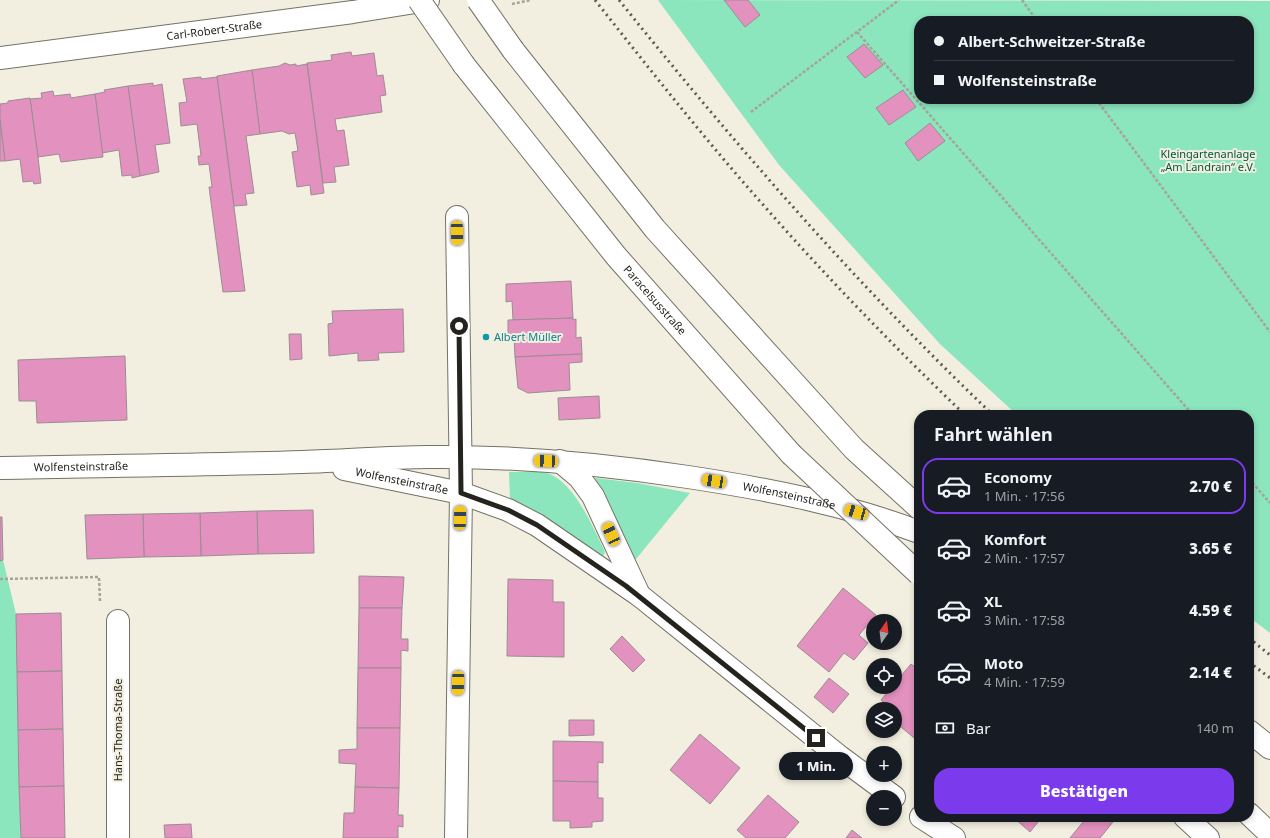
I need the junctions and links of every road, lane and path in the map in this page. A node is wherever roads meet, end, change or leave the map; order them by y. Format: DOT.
graph roads {
  1 [pos="419,0"];
  2 [pos="428,0"];
  3 [pos="478,0"];
  4 [pos="899,0"];
  5 [pos="1022,0"];
  6 [pos="1033,16"];
  7 [pos="857,32"];
  8 [pos="0,58"];
  9 [pos="914,97"];
  10 [pos="920,104"];
  11 [pos="1100,104"];
  12 [pos="751,112"];
  13 [pos="457,217"];
  14 [pos="1270,332"];
  15 [pos="1189,410"];
  16 [pos="461,457"];
  17 [pos="560,461"];
  18 [pos="305,462"];
  19 [pos="0,468"];
  20 [pos="1254,485"];
  21 [pos="461,493"];
  22 [pos="914,503"];
  23 [pos="1270,503"];
  24 [pos="914,530"];
  25 [pos="914,569"];
  26 [pos="0,580"];
  27 [pos="639,595"];
  28 [pos="101,604"];
  29 [pos="118,621"];
  30 [pos="1254,735"];
  31 [pos="1270,748"];
  32 [pos="885,790"];
  33 [pos="902,803"];
  34 [pos="914,812"];
  35 [pos="1254,819"];
  36 [pos="929,822"];
  37 [pos="1190,822"];
  38 [pos="1270,834"];
  39 [pos="118,838"];
  40 [pos="456,838"];
  41 [pos="954,838"];
  42 [pos="1208,838"];
  1 -- 25 [label="main road, Paracelsusstraße, bridge"];
  2 -- 8 [label="main road, Carl-Robert-Straße"];
  3 -- 22 [label="main road, bridge"];
  4 -- 7 [label="path"];
  5 -- 6 [label="path"];
  7 -- 9 [label="path"];
  7 -- 12 [label="path"];
  10 -- 15 [label="path"];
  11 -- 14 [label="path"];
  13 -- 16 [label="main road"];
  16 -- 17 [label="main road, Wolfensteinstraße"];
  16 -- 18 [label="main road, Wolfensteinstraße"];
  16 -- 21 [label="main road"];
  17 -- 24 [label="main road, Wolfensteinstraße"];
  17 -- 27 [label="main road, Wolfensteinstraße"];
  18 -- 19 [label="main road, Wolfensteinstraße"];
  18 -- 21 [label="main road, Wolfensteinstraße"];
  20 -- 23 [label="path"];
  21 -- 27 [label="main road, Wolfensteinstraße"];
  21 -- 40 [label="main road"];
  26 -- 28 [label="path"];
  27 -- 32 [label="main road, Wolfensteinstraße"];
  29 -- 39 [label="main road, Hans-Thoma-Straße"];
  30 -- 31 [label="main road"];
  33 -- 34 [label="main road, Wolfensteinstraße"];
  35 -- 38 [label="main road"];
  36 -- 41 [label="main road, Wolfensteinstraße"];
  37 -- 42 [label="main road"];
}
